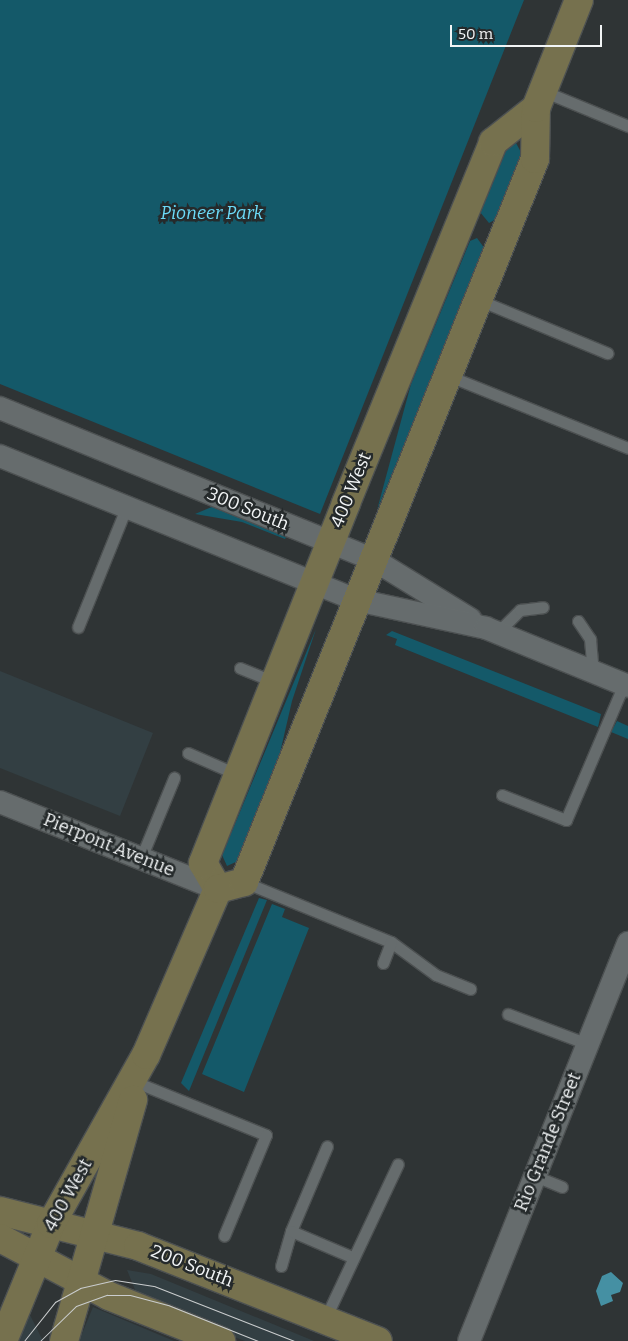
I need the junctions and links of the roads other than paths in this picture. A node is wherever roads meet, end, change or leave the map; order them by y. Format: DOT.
graph roads {
  1 [pos="579,0"];
  2 [pos="540,99"];
  3 [pos="628,126"];
  4 [pos="479,300"];
  5 [pos="607,353"];
  6 [pos="449,376"];
  7 [pos="0,408"];
  8 [pos="628,448"];
  9 [pos="1,460"];
  10 [pos="126,506"];
  11 [pos="330,542"];
  12 [pos="374,560"];
  13 [pos="314,583"];
  14 [pos="357,600"];
  15 [pos="544,607"];
  16 [pos="578,621"];
  17 [pos="78,627"];
  18 [pos="491,631"];
  19 [pos="240,668"];
  20 [pos="593,671"];
  21 [pos="274,682"];
  22 [pos="626,685"];
  23 [pos="188,753"];
  24 [pos="236,774"];
  25 [pos="174,778"];
  26 [pos="502,795"];
  27 [pos="0,802"];
  28 [pos="141,858"];
  29 [pos="244,882"];
  30 [pos="218,889"];
  31 [pos="391,942"];
  32 [pos="628,943"];
  33 [pos="383,963"];
  34 [pos="470,989"];
  35 [pos="508,1014"];
  36 [pos="588,1044"];
  37 [pos="146,1055"];
  38 [pos="138,1083"];
  39 [pos="326,1146"];
  40 [pos="398,1164"];
  41 [pos="535,1176"];
  42 [pos="562,1187"];
  43 [pos="0,1211"];
  44 [pos="51,1224"];
  45 [pos="291,1231"];
  46 [pos="94,1235"];
  47 [pos="224,1236"];
  48 [pos="0,1238"];
  49 [pos="352,1256"];
  50 [pos="36,1257"];
  51 [pos="281,1266"];
  52 [pos="82,1281"];
  53 [pos="325,1319"];
  54 [pos="3,1341"];
  55 [pos="64,1341"];
  56 [pos="221,1341"];
  57 [pos="378,1341"];
  58 [pos="469,1341"];
  1 -- 2 [label="street"];
  2 -- 3 [label="lane"];
  2 -- 4 [label="street"];
  2 -- 11 [label="street, 400 West"];
  4 -- 5 [label="lane"];
  4 -- 6 [label="street"];
  6 -- 8 [label="lane"];
  6 -- 12 [label="street"];
  7 -- 11 [label="street, 300 South"];
  9 -- 10 [label="street, 300 South"];
  10 -- 13 [label="street, 300 South"];
  10 -- 17 [label="lane"];
  11 -- 12 [label="street, 300 South"];
  11 -- 13 [label="street, 400 West"];
  12 -- 14 [label="street"];
  12 -- 18 [label="street, 300 South"];
  13 -- 14 [label="street, 300 South"];
  13 -- 21 [label="street, 400 West"];
  14 -- 18 [label="street, 300 South"];
  14 -- 29 [label="street"];
  15 -- 18 [label="lane"];
  16 -- 20 [label="lane"];
  18 -- 20 [label="street, 300 South"];
  19 -- 21 [label="lane"];
  20 -- 22 [label="street, 300 South"];
  21 -- 24 [label="street, 400 West"];
  22 -- 26 [label="lane"];
  23 -- 24 [label="lane"];
  24 -- 30 [label="street, 400 West"];
  25 -- 28 [label="lane"];
  27 -- 28 [label="street, Pierpont Avenue"];
  28 -- 30 [label="street, Pierpont Avenue"];
  29 -- 30 [label="street"];
  29 -- 31 [label="lane"];
  30 -- 37 [label="street, 400 West"];
  31 -- 33 [label="lane"];
  31 -- 34 [label="lane"];
  32 -- 36 [label="street, Rio Grande Street"];
  35 -- 36 [label="lane"];
  36 -- 41 [label="street, Rio Grande Street"];
  37 -- 38 [label="street, 400 West"];
  37 -- 44 [label="street, 400 West"];
  38 -- 46 [label="street, 400 West"];
  38 -- 47 [label="lane"];
  39 -- 45 [label="lane"];
  40 -- 49 [label="lane"];
  41 -- 42 [label="lane"];
  41 -- 58 [label="street, Rio Grande Street"];
  43 -- 44 [label="street, 200 South"];
  44 -- 46 [label="street, 200 South"];
  44 -- 50 [label="street, 400 West"];
  45 -- 49 [label="lane"];
  45 -- 51 [label="lane"];
  46 -- 52 [label="street, 400 West"];
  46 -- 53 [label="street, 200 South"];
  48 -- 50 [label="street"];
  49 -- 53 [label="lane"];
  50 -- 52 [label="street"];
  50 -- 54 [label="street, 400 West"];
  52 -- 55 [label="street, 400 West"];
  52 -- 56 [label="street"];
  53 -- 57 [label="street, 200 South"];
}
